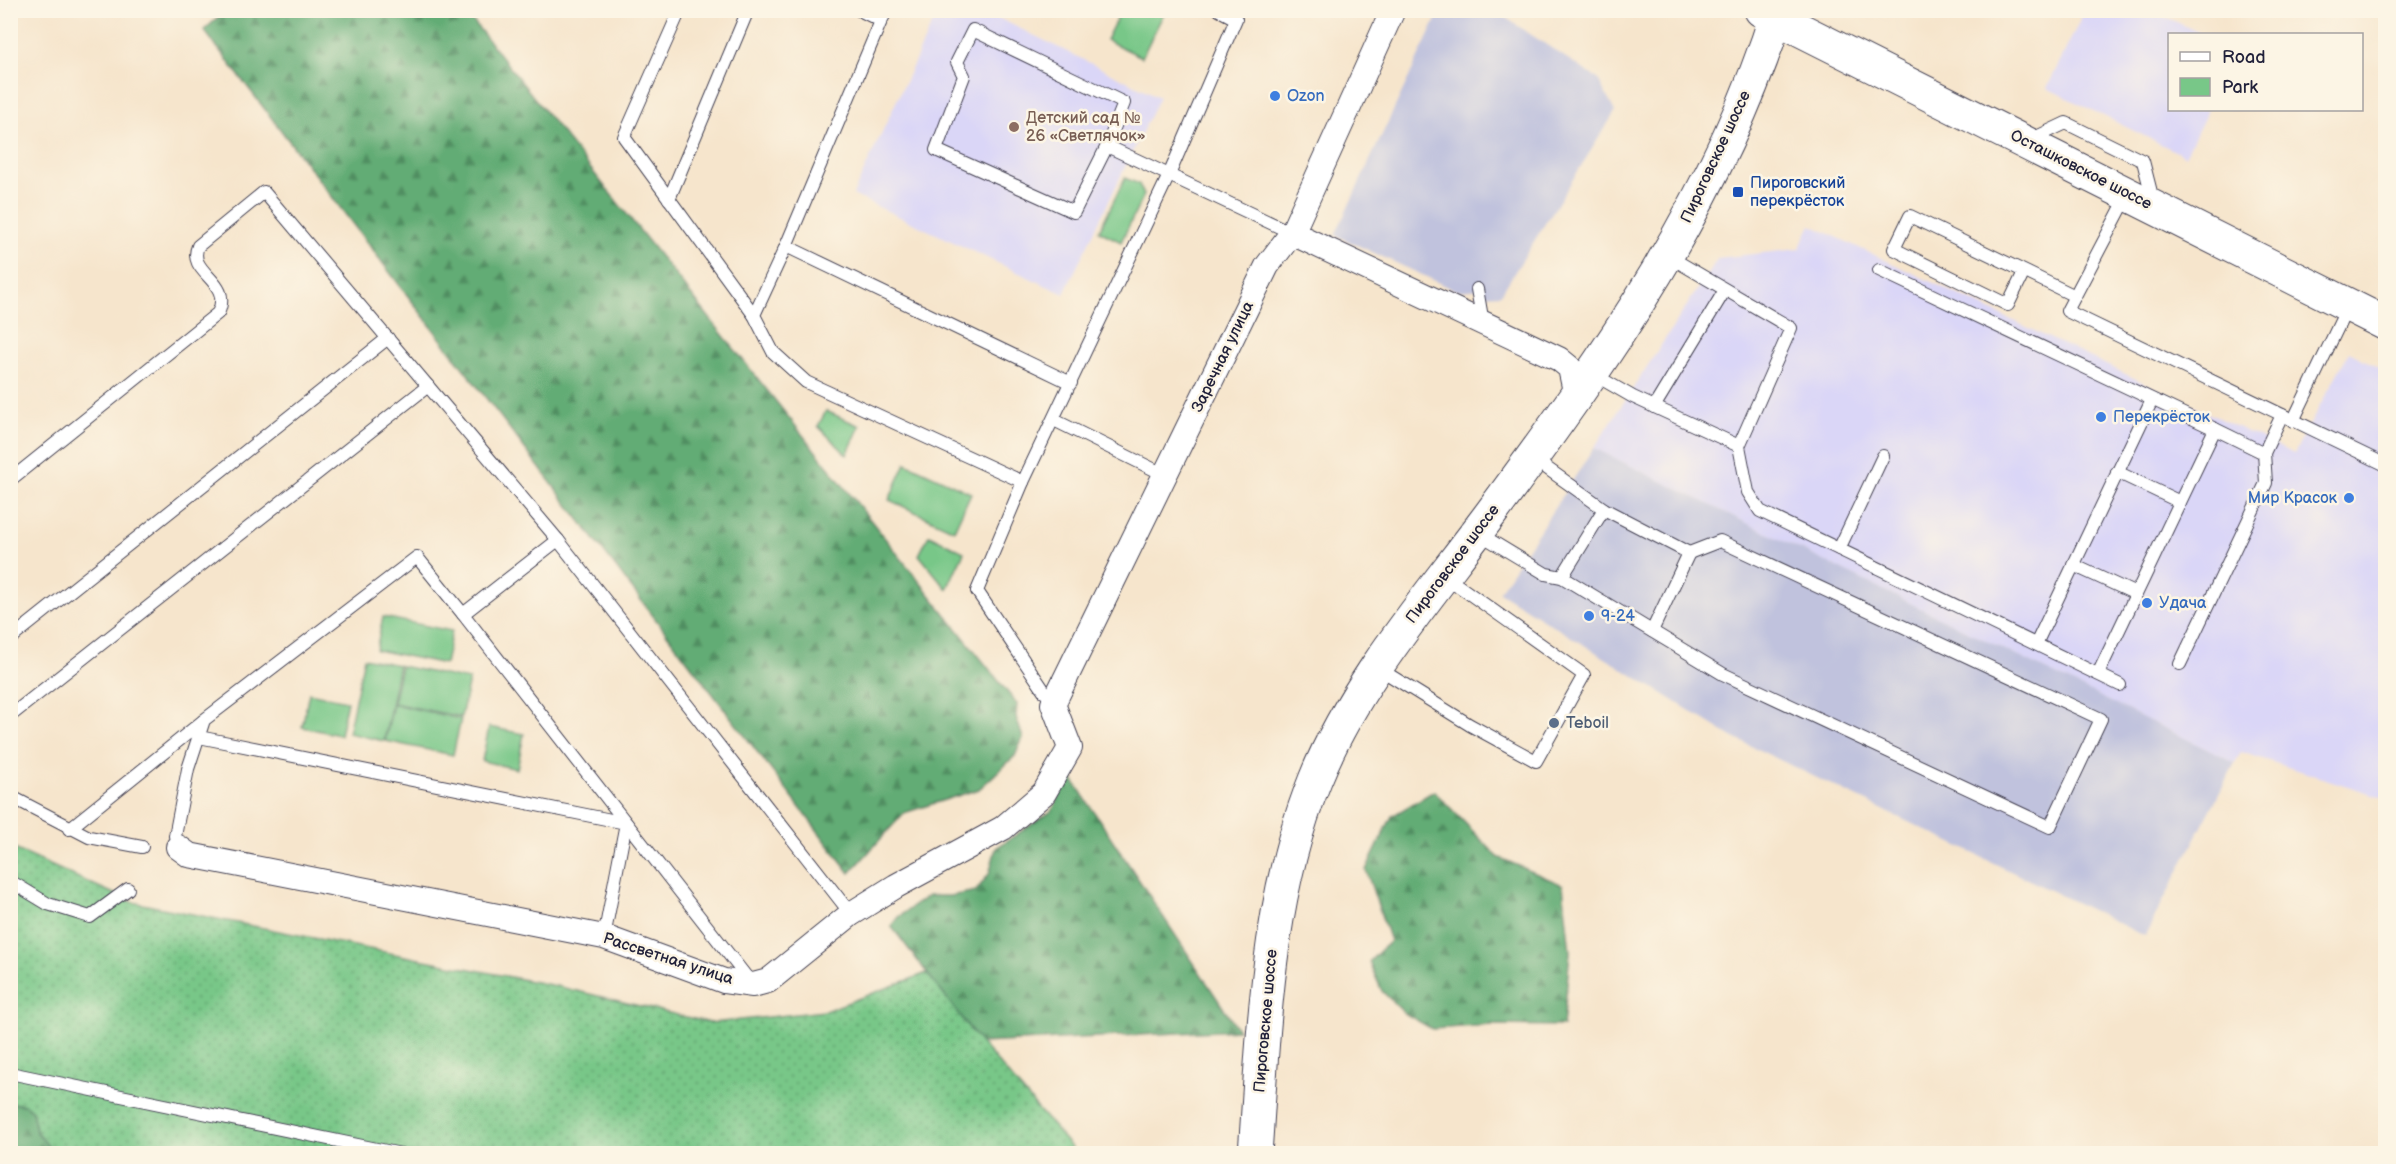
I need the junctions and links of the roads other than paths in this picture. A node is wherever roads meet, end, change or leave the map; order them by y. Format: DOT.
graph roads {
  1 [pos="680,10"];
  2 [pos="748,10"];
  3 [pos="859,10"];
  4 [pos="1219,10"];
  5 [pos="1393,10"];
  6 [pos="1771,13"];
  7 [pos="884,16"];
  8 [pos="1107,146"];
  9 [pos="1169,175"];
  10 [pos="669,199"];
  11 [pos="2142,201"];
  12 [pos="1292,233"];
  13 [pos="786,246"];
  14 [pos="1668,256"];
  15 [pos="1879,270"];
  16 [pos="2024,272"];
  17 [pos="1477,289"];
  18 [pos="1725,290"];
  19 [pos="2075,296"];
  20 [pos="2348,305"];
  21 [pos="754,315"];
  22 [pos="2385,324"];
  23 [pos="1481,328"];
  24 [pos="388,338"];
  25 [pos="1559,359"];
  26 [pos="1590,376"];
  27 [pos="1071,383"];
  28 [pos="428,386"];
  29 [pos="2152,400"];
  30 [pos="1654,407"];
  31 [pos="2282,415"];
  32 [pos="1054,420"];
  33 [pos="2294,421"];
  34 [pos="2215,429"];
  35 [pos="1739,446"];
  36 [pos="2264,453"];
  37 [pos="1883,456"];
  38 [pos="1532,458"];
  39 [pos="2385,465"];
  40 [pos="2117,472"];
  41 [pos="1165,475"];
  42 [pos="10,480"];
  43 [pos="1023,482"];
  44 [pos="2180,502"];
  45 [pos="1604,509"];
  46 [pos="1477,532"];
  47 [pos="558,540"];
  48 [pos="1839,549"];
  49 [pos="1689,553"];
  50 [pos="2073,564"];
  51 [pos="1444,576"];
  52 [pos="1562,577"];
  53 [pos="2136,594"];
  54 [pos="463,614"];
  55 [pos="1652,631"];
  56 [pos="10,639"];
  57 [pos="2036,644"];
  58 [pos="2180,664"];
  59 [pos="1377,668"];
  60 [pos="2098,674"];
  61 [pos="2120,685"];
  62 [pos="1053,704"];
  63 [pos="10,716"];
  64 [pos="204,720"];
  65 [pos="199,737"];
  66 [pos="10,796"];
  67 [pos="626,823"];
  68 [pos="69,829"];
  69 [pos="142,847"];
  70 [pos="178,847"];
  71 [pos="10,881"];
  72 [pos="128,889"];
  73 [pos="851,914"];
  74 [pos="604,937"];
  75 [pos="753,985"];
  76 [pos="10,1073"];
  77 [pos="401,1154"];
  78 [pos="1255,1154"];
  1 -- 10 [label="lane"];
  2 -- 10 [label="lane"];
  3 -- 7 [label="lane"];
  4 -- 9 [label="lane"];
  5 -- 12 [label="street, Заречная улица"];
  6 -- 11 [label="main road, Осташковское шоссе"];
  6 -- 14 [label="main road, Пироговское шоссе"];
  7 -- 13 [label="lane"];
  8 -- 8 [label="lane"];
  8 -- 9 [label="lane"];
  9 -- 12 [label="lane"];
  9 -- 27 [label="lane"];
  10 -- 21 [label="lane"];
  11 -- 19 [label="lane"];
  11 -- 20 [label="main road, Осташковское шоссе"];
  12 -- 23 [label="street"];
  12 -- 41 [label="street, Заречная улица"];
  13 -- 21 [label="lane"];
  13 -- 27 [label="lane"];
  14 -- 18 [label="lane"];
  14 -- 26 [label="main road, Пироговское шоссе"];
  15 -- 29 [label="lane"];
  16 -- 16 [label="lane"];
  16 -- 19 [label="lane"];
  17 -- 23 [label="lane"];
  18 -- 30 [label="lane"];
  18 -- 35 [label="lane"];
  19 -- 31 [label="lane"];
  20 -- 22 [label="main road, Осташковское шоссе"];
  20 -- 33 [label="lane"];
  21 -- 43 [label="lane"];
  23 -- 25 [label="street"];
  24 -- 28 [label="lane"];
  24 -- 42 [label="lane"];
  24 -- 56 [label="lane"];
  25 -- 26 [label="street"];
  25 -- 26 [label="street"];
  26 -- 30 [label="lane"];
  26 -- 38 [label="main road, Пироговское шоссе"];
  27 -- 32 [label="lane"];
  28 -- 47 [label="lane"];
  28 -- 63 [label="lane"];
  29 -- 34 [label="lane"];
  29 -- 40 [label="lane"];
  30 -- 35 [label="lane"];
  31 -- 33 [label="lane"];
  31 -- 36 [label="lane"];
  32 -- 41 [label="lane"];
  32 -- 43 [label="lane"];
  33 -- 39 [label="lane"];
  34 -- 36 [label="lane"];
  34 -- 44 [label="lane"];
  35 -- 48 [label="lane"];
  36 -- 58 [label="lane"];
  37 -- 48 [label="lane"];
  38 -- 45 [label="lane"];
  38 -- 46 [label="main road, Пироговское шоссе"];
  40 -- 44 [label="lane"];
  40 -- 50 [label="lane"];
  41 -- 62 [label="street, Заречная улица"];
  43 -- 62 [label="lane"];
  44 -- 53 [label="lane"];
  45 -- 49 [label="lane"];
  45 -- 52 [label="lane"];
  46 -- 51 [label="main road, Пироговское шоссе"];
  46 -- 52 [label="lane"];
  47 -- 54 [label="lane"];
  47 -- 73 [label="lane"];
  48 -- 57 [label="lane"];
  49 -- 55 [label="lane"];
  49 -- 55 [label="lane"];
  50 -- 53 [label="lane"];
  50 -- 57 [label="lane"];
  51 -- 59 [label="main road, Пироговское шоссе"];
  51 -- 59 [label="lane"];
  52 -- 55 [label="lane"];
  53 -- 60 [label="lane"];
  54 -- 64 [label="lane"];
  54 -- 67 [label="lane"];
  57 -- 60 [label="lane"];
  59 -- 78 [label="main road, Пироговское шоссе"];
  60 -- 61 [label="lane"];
  62 -- 73 [label="street, Рассветная улица"];
  64 -- 65 [label="lane"];
  64 -- 68 [label="lane"];
  65 -- 67 [label="lane"];
  65 -- 70 [label="lane"];
  66 -- 68 [label="lane"];
  67 -- 74 [label="lane"];
  67 -- 75 [label="lane"];
  68 -- 69 [label="lane"];
  70 -- 74 [label="street, Рассветная улица"];
  71 -- 72 [label="lane"];
  73 -- 75 [label="street, Рассветная улица"];
  74 -- 75 [label="street, Рассветная улица"];
  76 -- 77 [label="lane"];
}
